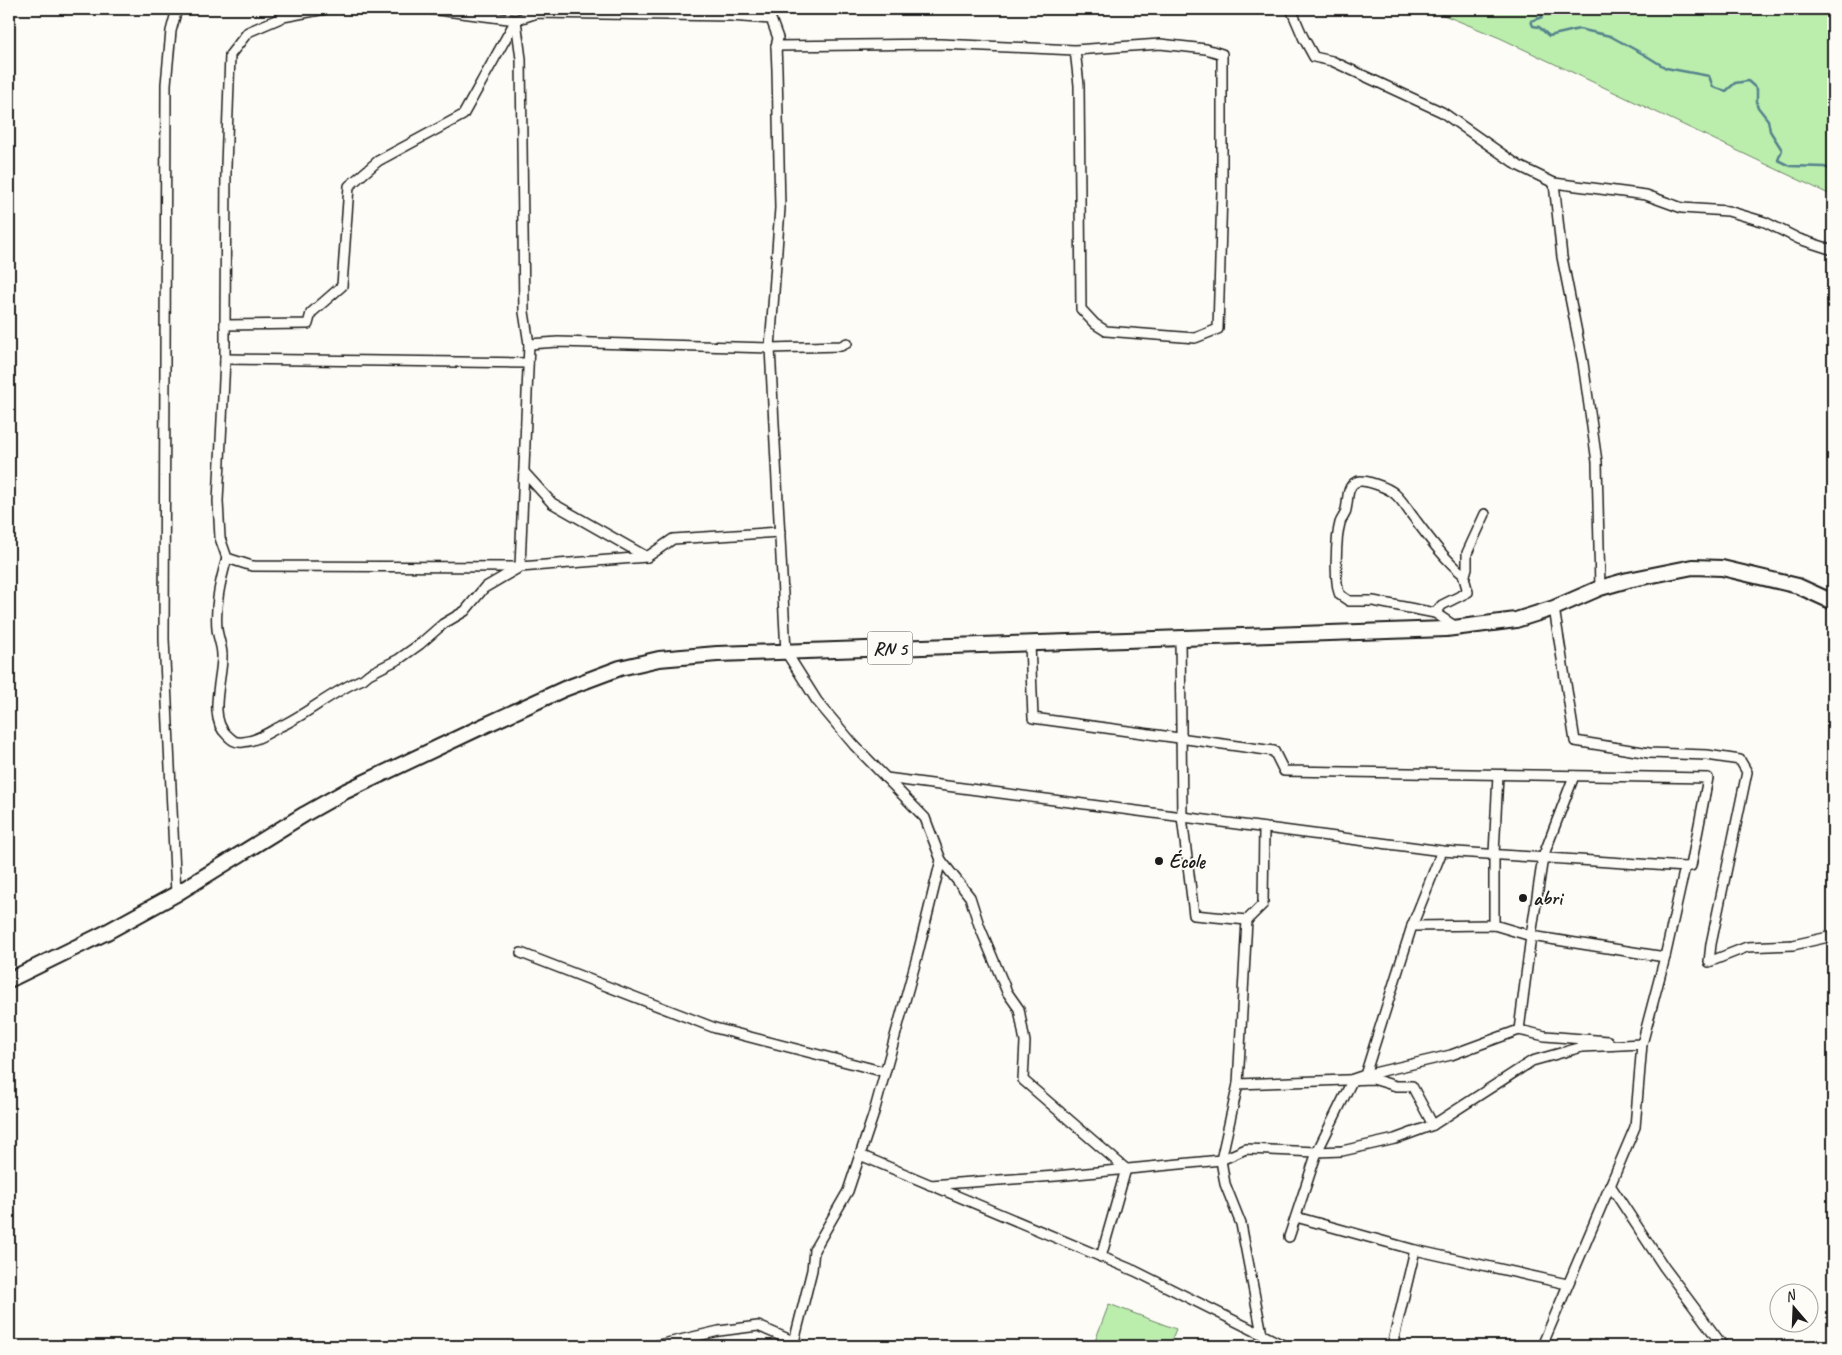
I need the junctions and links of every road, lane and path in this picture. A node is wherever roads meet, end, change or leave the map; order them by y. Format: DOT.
graph roads {
  1 [pos="176,9"];
  2 [pos="325,9"];
  3 [pos="430,9"];
  4 [pos="1291,9"];
  5 [pos="516,20"];
  6 [pos="776,46"];
  7 [pos="1075,50"];
  8 [pos="1554,184"];
  9 [pos="1833,250"];
  10 [pos="225,325"];
  11 [pos="847,343"];
  12 [pos="529,344"];
  13 [pos="770,348"];
  14 [pos="225,359"];
  15 [pos="528,363"];
  16 [pos="524,472"];
  17 [pos="1485,514"];
  18 [pos="780,532"];
  19 [pos="647,557"];
  20 [pos="228,558"];
  21 [pos="520,567"];
  22 [pos="1465,576"];
  23 [pos="1600,588"];
  24 [pos="1833,602"];
  25 [pos="1554,608"];
  26 [pos="1435,612"];
  27 [pos="1456,628"];
  28 [pos="1180,638"];
  29 [pos="1030,644"];
  30 [pos="786,652"];
  31 [pos="1182,739"];
  32 [pos="1498,775"];
  33 [pos="1574,776"];
  34 [pos="886,778"];
  35 [pos="1182,817"];
  36 [pos="1264,828"];
  37 [pos="1442,851"];
  38 [pos="1494,854"];
  39 [pos="1543,857"];
  40 [pos="941,860"];
  41 [pos="1685,867"];
  42 [pos="176,894"];
  43 [pos="1247,920"];
  44 [pos="1412,926"];
  45 [pos="1494,926"];
  46 [pos="1531,936"];
  47 [pos="1833,936"];
  48 [pos="521,953"];
  49 [pos="1665,957"];
  50 [pos="9,980"];
  51 [pos="1519,1030"];
  52 [pos="1642,1044"];
  53 [pos="885,1072"];
  54 [pos="1365,1075"];
  55 [pos="1353,1079"];
  56 [pos="1238,1084"];
  57 [pos="1433,1125"];
  58 [pos="1317,1152"];
  59 [pos="860,1155"];
  60 [pos="1221,1160"];
  61 [pos="1126,1169"];
  62 [pos="930,1185"];
  63 [pos="1610,1185"];
  64 [pos="1296,1217"];
  65 [pos="1289,1237"];
  66 [pos="1415,1250"];
  67 [pos="1101,1257"];
  68 [pos="1567,1284"];
  69 [pos="1262,1334"];
  70 [pos="794,1344"];
  71 [pos="654,1346"];
  72 [pos="1285,1346"];
  73 [pos="1392,1346"];
  74 [pos="1542,1346"];
  75 [pos="1723,1346"];
  1 -- 42 [label="street"];
  2 -- 10 [label="street"];
  3 -- 5 [label="street"];
  4 -- 8 [label="street"];
  5 -- 6 [label="street"];
  5 -- 10 [label="street"];
  5 -- 12 [label="street"];
  6 -- 7 [label="street"];
  6 -- 13 [label="street"];
  7 -- 7 [label="street"];
  8 -- 9 [label="street"];
  8 -- 23 [label="street"];
  10 -- 14 [label="street"];
  11 -- 13 [label="street"];
  12 -- 13 [label="street"];
  12 -- 15 [label="street"];
  13 -- 18 [label="street"];
  14 -- 15 [label="street"];
  14 -- 20 [label="street"];
  15 -- 16 [label="street"];
  16 -- 19 [label="street"];
  16 -- 21 [label="street"];
  17 -- 22 [label="street"];
  18 -- 19 [label="street"];
  18 -- 30 [label="street"];
  19 -- 21 [label="street"];
  20 -- 21 [label="street"];
  20 -- 21 [label="street"];
  22 -- 26 [label="street"];
  22 -- 26 [label="street"];
  23 -- 24 [label="main road, RN 5"];
  23 -- 25 [label="main road, RN 5"];
  25 -- 27 [label="main road, RN 5"];
  25 -- 47 [label="street"];
  26 -- 27 [label="street"];
  27 -- 28 [label="main road, RN 5"];
  28 -- 29 [label="main road, RN 5"];
  28 -- 31 [label="street"];
  29 -- 30 [label="main road, RN 5"];
  29 -- 31 [label="street"];
  30 -- 34 [label="street"];
  30 -- 42 [label="main road, RN 5"];
  31 -- 32 [label="street"];
  31 -- 35 [label="street"];
  32 -- 33 [label="street"];
  32 -- 38 [label="street"];
  33 -- 39 [label="street"];
  33 -- 41 [label="street"];
  34 -- 35 [label="street"];
  34 -- 40 [label="street"];
  35 -- 36 [label="street"];
  35 -- 43 [label="street"];
  36 -- 37 [label="street"];
  36 -- 43 [label="street"];
  37 -- 38 [label="street"];
  37 -- 44 [label="street"];
  38 -- 39 [label="street"];
  38 -- 45 [label="street"];
  39 -- 41 [label="street"];
  39 -- 46 [label="street"];
  40 -- 53 [label="street"];
  40 -- 61 [label="street"];
  41 -- 49 [label="street"];
  42 -- 50 [label="main road, RN 5"];
  43 -- 56 [label="street"];
  44 -- 45 [label="street"];
  44 -- 54 [label="street"];
  45 -- 46 [label="street"];
  46 -- 49 [label="street"];
  46 -- 51 [label="street"];
  48 -- 53 [label="street"];
  49 -- 52 [label="street"];
  51 -- 52 [label="street"];
  51 -- 54 [label="street"];
  52 -- 57 [label="street"];
  52 -- 63 [label="street"];
  53 -- 59 [label="street"];
  54 -- 55 [label="street"];
  55 -- 56 [label="street"];
  55 -- 57 [label="street"];
  55 -- 58 [label="street"];
  56 -- 60 [label="street"];
  57 -- 58 [label="street"];
  58 -- 60 [label="street"];
  58 -- 64 [label="street"];
  59 -- 62 [label="street"];
  59 -- 70 [label="street"];
  60 -- 61 [label="street"];
  60 -- 69 [label="street"];
  61 -- 62 [label="street"];
  61 -- 67 [label="street"];
  62 -- 67 [label="street"];
  63 -- 68 [label="street"];
  63 -- 75 [label="street"];
  64 -- 65 [label="street"];
  64 -- 66 [label="street"];
  66 -- 68 [label="street"];
  66 -- 73 [label="street"];
  67 -- 69 [label="street"];
  68 -- 74 [label="street"];
  69 -- 72 [label="street"];
  70 -- 71 [label="street"];
}
